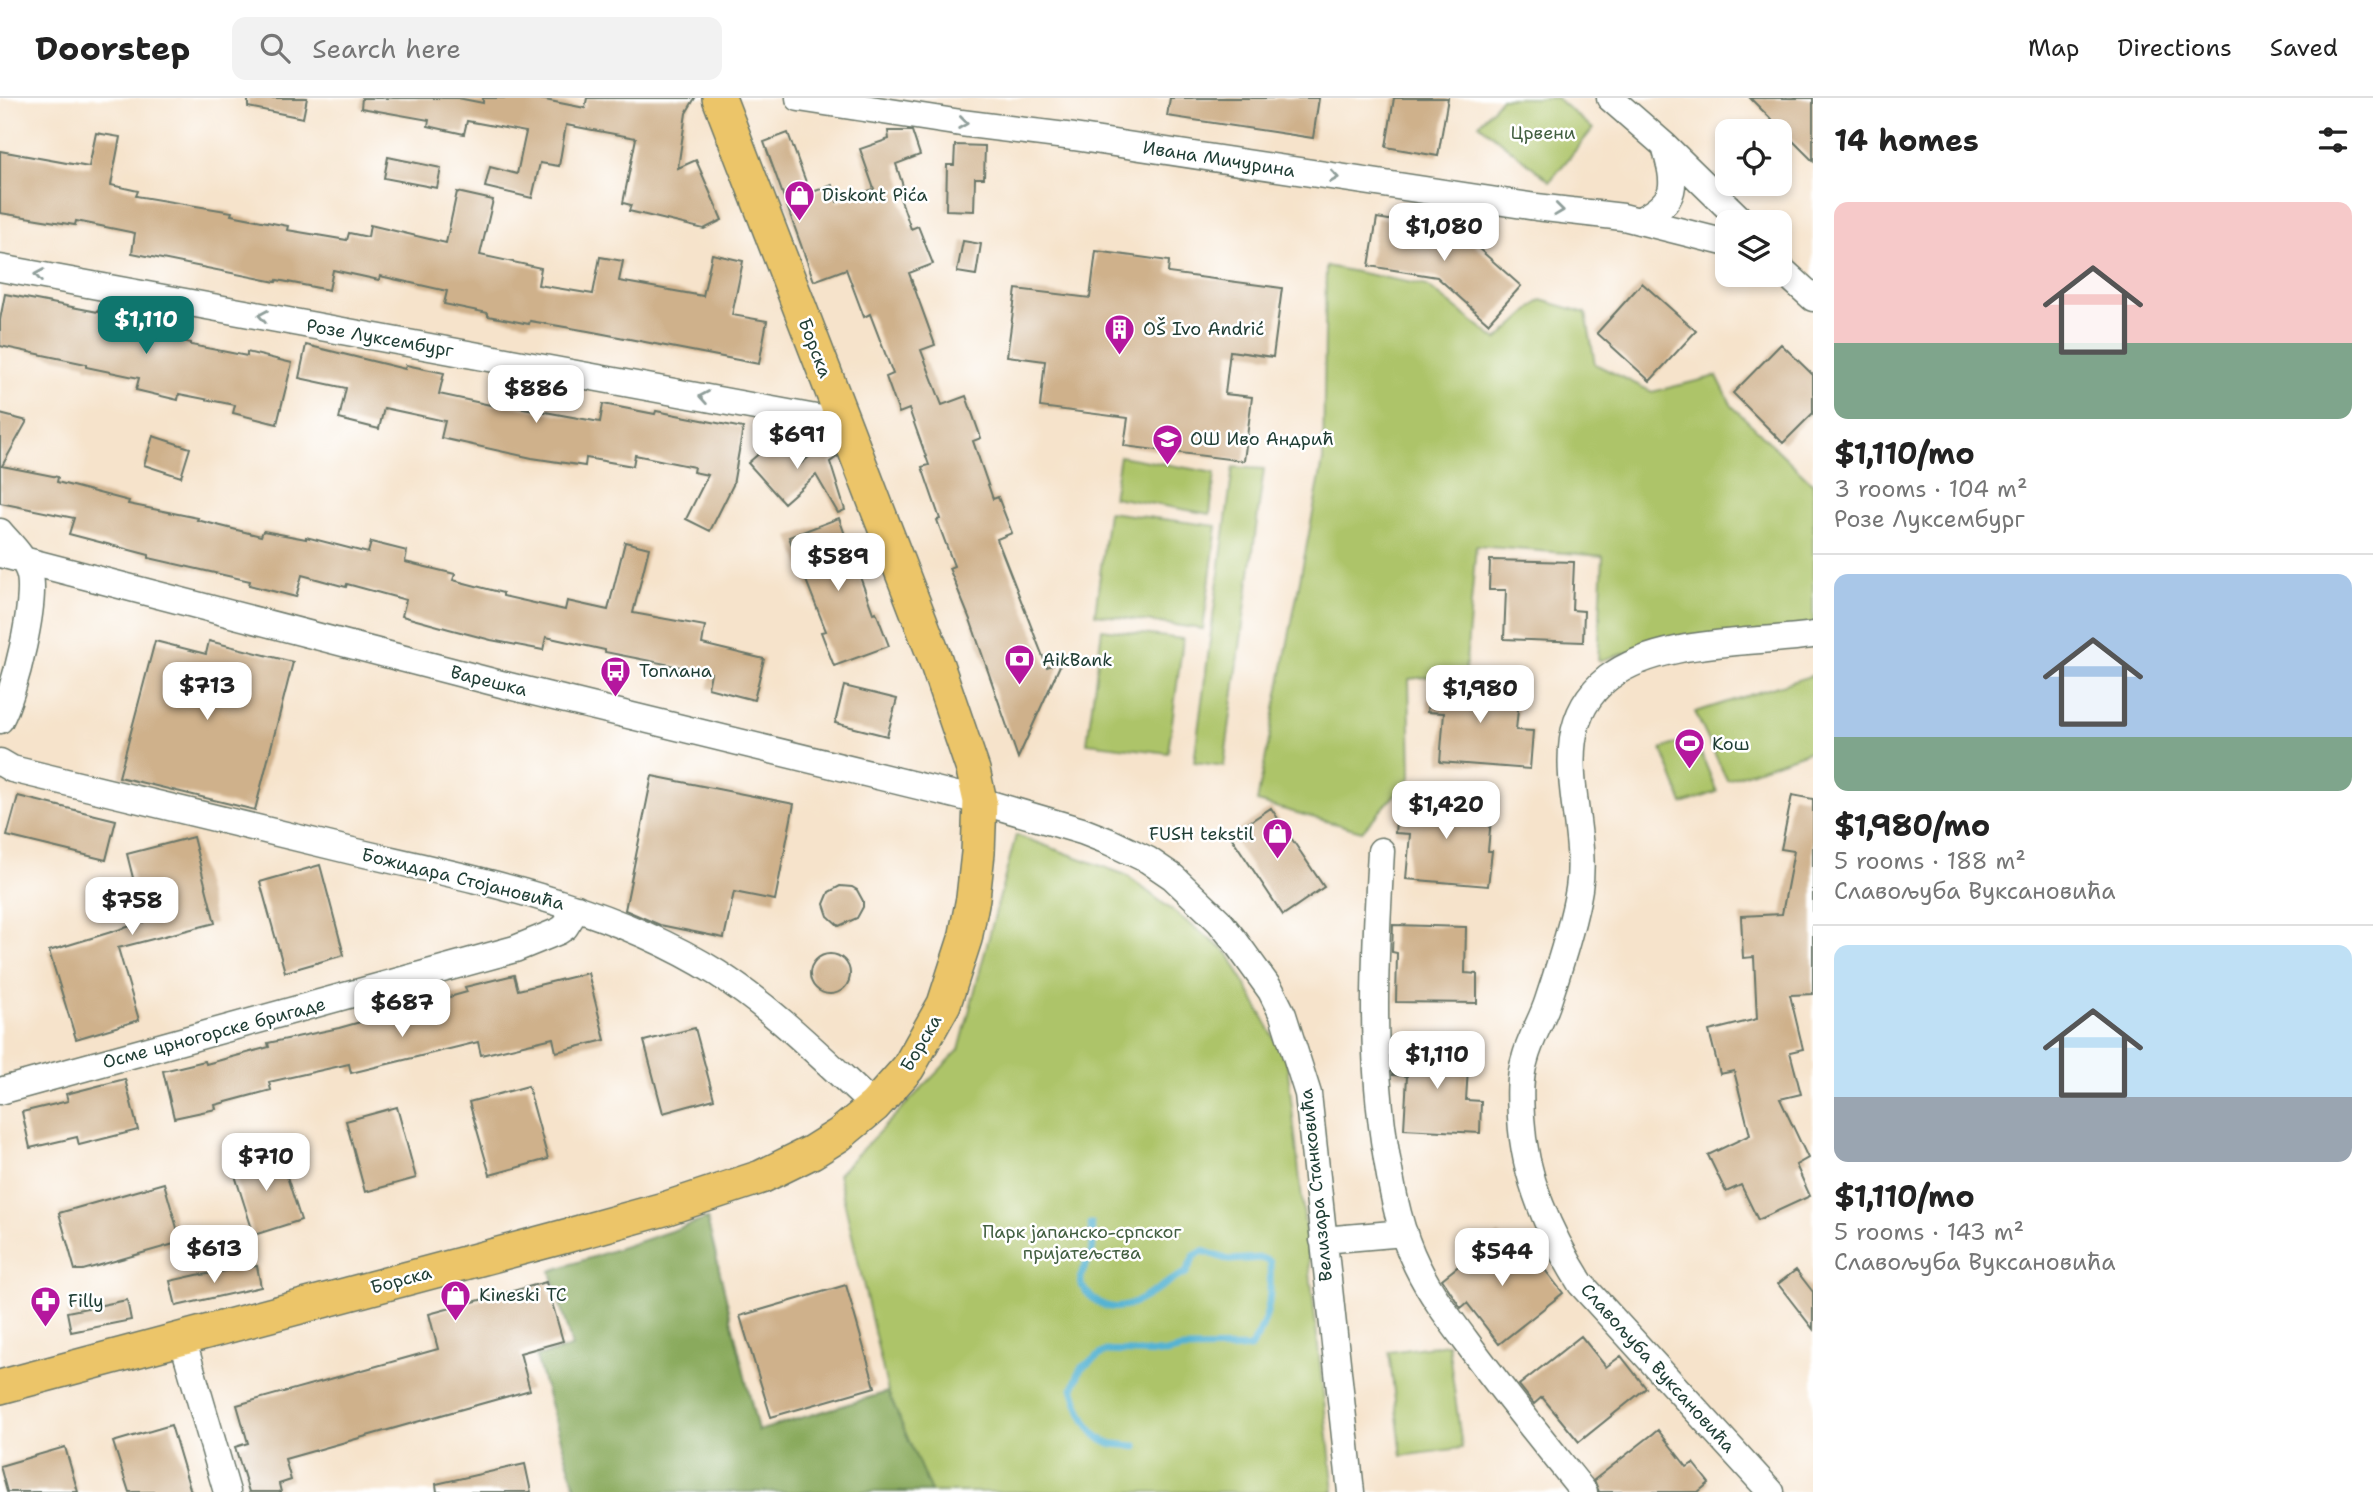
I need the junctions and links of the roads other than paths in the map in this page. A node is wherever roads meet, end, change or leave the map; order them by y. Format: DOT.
graph roads {
  1 [pos="719,98"];
  2 [pos="799,98"];
  3 [pos="1610,98"];
  4 [pos="1664,145"];
  5 [pos="1731,210"];
  6 [pos="1639,221"];
  7 [pos="1715,240"];
  8 [pos="0,268"];
  9 [pos="1792,279"];
  10 [pos="1813,298"];
  11 [pos="843,423"];
  12 [pos="0,532"];
  13 [pos="11,556"];
  14 [pos="1813,635"];
  15 [pos="0,720"];
  16 [pos="0,762"];
  17 [pos="979,801"];
  18 [pos="1381,851"];
  19 [pos="577,908"];
  20 [pos="0,1091"];
  21 [pos="874,1106"];
  22 [pos="1404,1233"];
  23 [pos="1323,1240"];
  24 [pos="181,1338"];
  25 [pos="0,1387"];
  26 [pos="227,1492"];
  27 [pos="1351,1492"];
  28 [pos="1584,1492"];
  29 [pos="1771,1492"];
  1 -- 11 [label="main road, Борска"];
  2 -- 6 [label="street, Ивана Мичурина, one-way"];
  3 -- 4 [label="street"];
  4 -- 5 [label="street"];
  4 -- 6 [label="street"];
  6 -- 7 [label="street, Ивана Мичурина"];
  11 -- 8 [label="street, Розе Луксембург, one-way"];
  9 -- 10 [label="street"];
  11 -- 17 [label="main road, Борска"];
  12 -- 13 [label="street"];
  13 -- 15 [label="street"];
  13 -- 17 [label="street, Варешка"];
  14 -- 29 [label="street, Славољуба Вуксановића"];
  16 -- 19 [label="street, Божидара Стојановића"];
  17 -- 21 [label="main road, Борска"];
  17 -- 23 [label="street, Велизара Станковића"];
  18 -- 22 [label="street"];
  19 -- 20 [label="street, Осме црногорске бригаде"];
  19 -- 21 [label="street, Божидара Стојановића"];
  21 -- 24 [label="main road, Борска"];
  22 -- 23 [label="street"];
  22 -- 28 [label="street"];
  23 -- 27 [label="street, Велизара Станковића"];
  24 -- 25 [label="main road, Борска"];
  24 -- 26 [label="street"];
}
